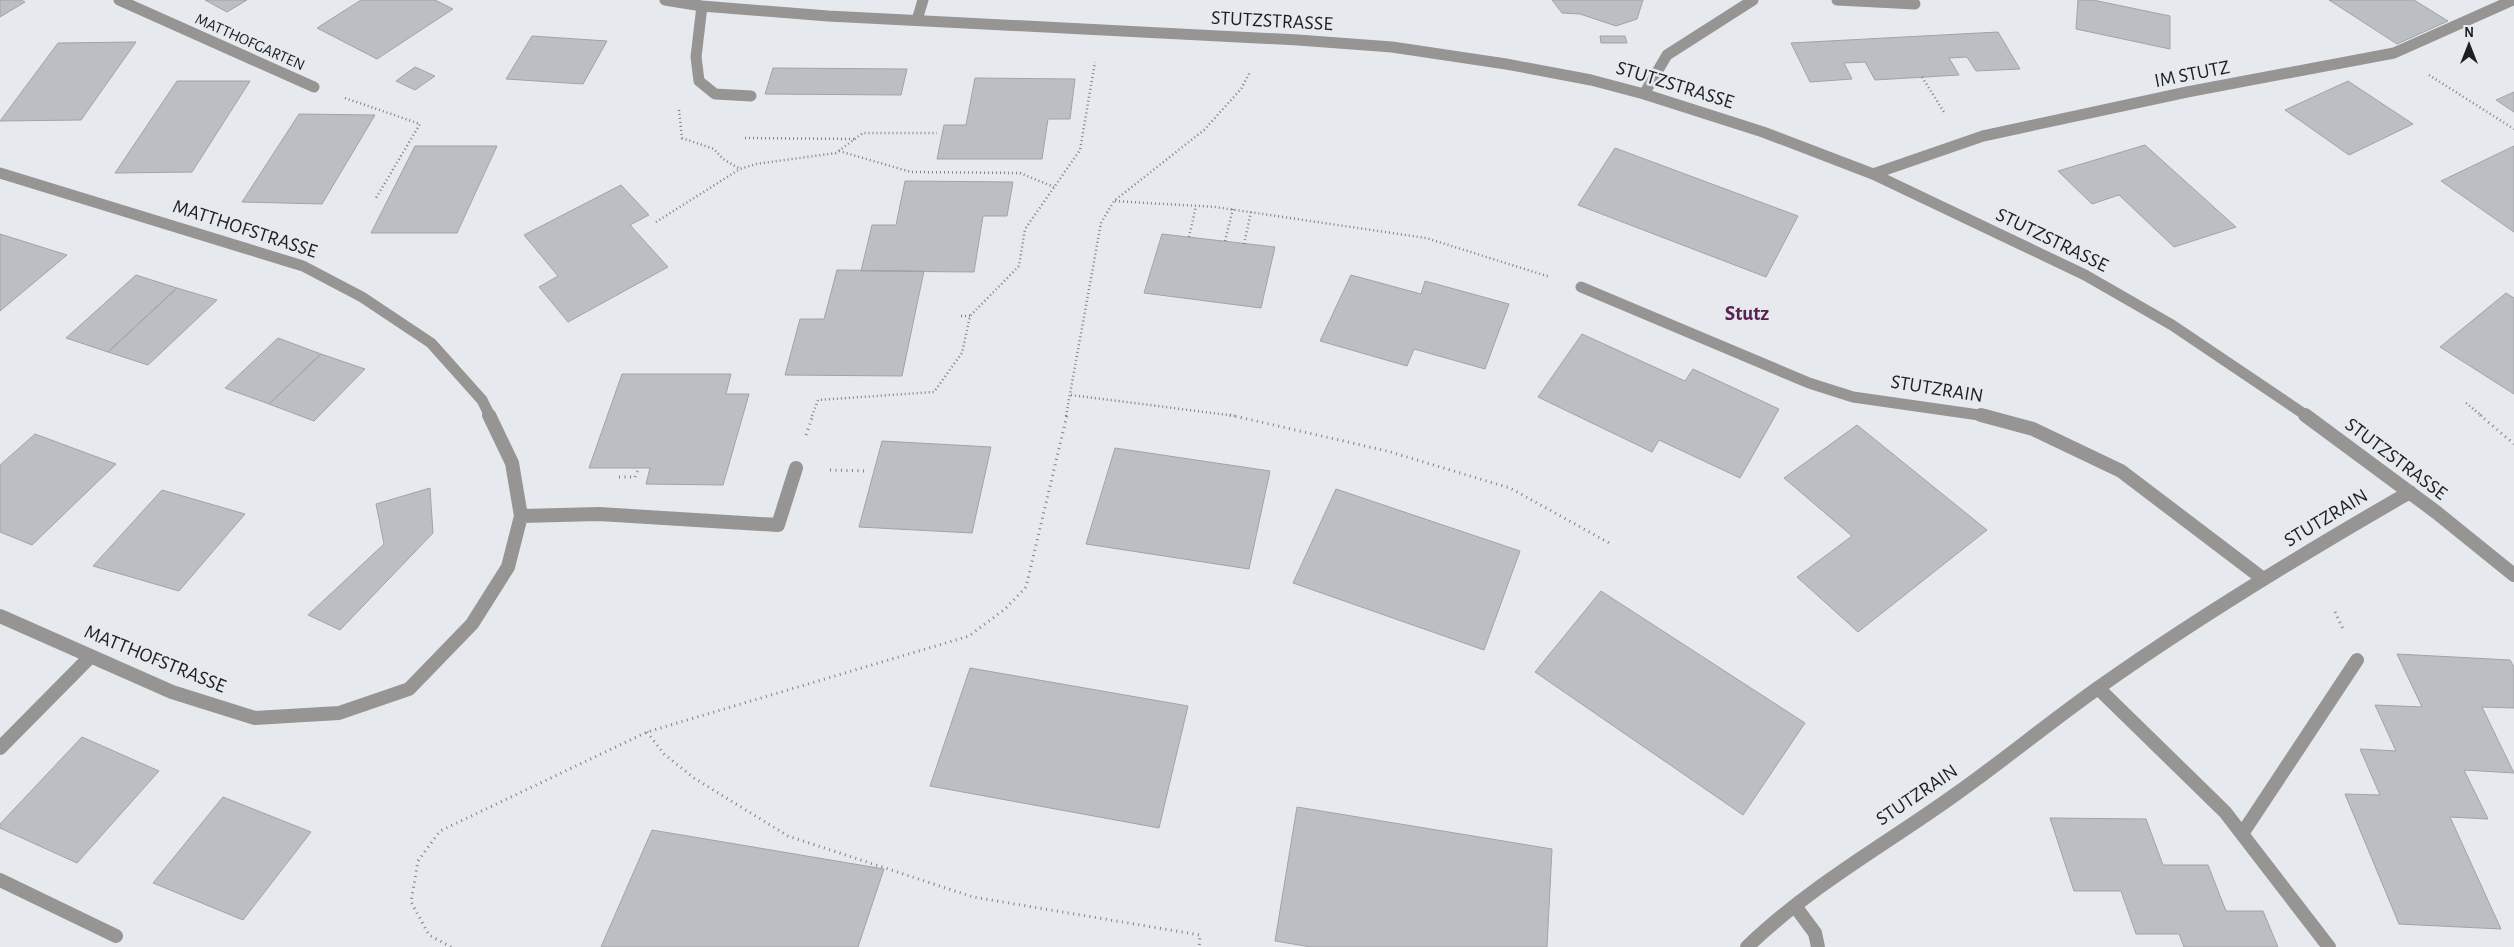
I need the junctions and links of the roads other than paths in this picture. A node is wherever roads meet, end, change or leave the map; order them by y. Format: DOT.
graph roads {
  1 [pos="119,0"];
  2 [pos="665,0"];
  3 [pos="923,0"];
  4 [pos="1754,0"];
  5 [pos="1836,0"];
  6 [pos="2513,0"];
  7 [pos="1915,4"];
  8 [pos="702,6"];
  9 [pos="917,20"];
  10 [pos="314,87"];
  11 [pos="1644,94"];
  12 [pos="751,96"];
  13 [pos="0,173"];
  14 [pos="1873,174"];
  15 [pos="1581,287"];
  16 [pos="796,468"];
  17 [pos="2410,492"];
  18 [pos="521,516"];
  19 [pos="2514,576"];
  20 [pos="2262,578"];
  21 [pos="0,616"];
  22 [pos="92,656"];
  23 [pos="2357,660"];
  24 [pos="2098,688"];
  25 [pos="0,748"];
  26 [pos="2242,834"];
  27 [pos="0,880"];
  28 [pos="1796,906"];
  29 [pos="116,936"];
  30 [pos="1747,947"];
  31 [pos="1818,947"];
  32 [pos="2329,947"];
  1 -- 10 [label="street, MATTHOFGARTEN"];
  2 -- 8 [label="street, STUTZSTRASSE"];
  3 -- 9 [label="street"];
  4 -- 11 [label="street"];
  5 -- 7 [label="street"];
  6 -- 14 [label="street, IM STUTZ"];
  8 -- 9 [label="street, STUTZSTRASSE"];
  8 -- 12 [label="street"];
  9 -- 11 [label="street, STUTZSTRASSE"];
  11 -- 14 [label="street, STUTZSTRASSE"];
  13 -- 18 [label="street, MATTHOFSTRASSE"];
  14 -- 17 [label="street, STUTZSTRASSE"];
  15 -- 20 [label="street, STUTZRAIN"];
  16 -- 18 [label="street"];
  17 -- 19 [label="street, STUTZSTRASSE"];
  17 -- 20 [label="street, STUTZRAIN"];
  18 -- 22 [label="street, MATTHOFSTRASSE"];
  20 -- 24 [label="street, STUTZRAIN"];
  21 -- 22 [label="street, MATTHOFSTRASSE"];
  22 -- 25 [label="street"];
  23 -- 26 [label="street"];
  24 -- 26 [label="street"];
  24 -- 28 [label="street, STUTZRAIN"];
  26 -- 32 [label="street"];
  27 -- 29 [label="street"];
  28 -- 30 [label="street, STUTZRAIN"];
  28 -- 31 [label="street"];
}
